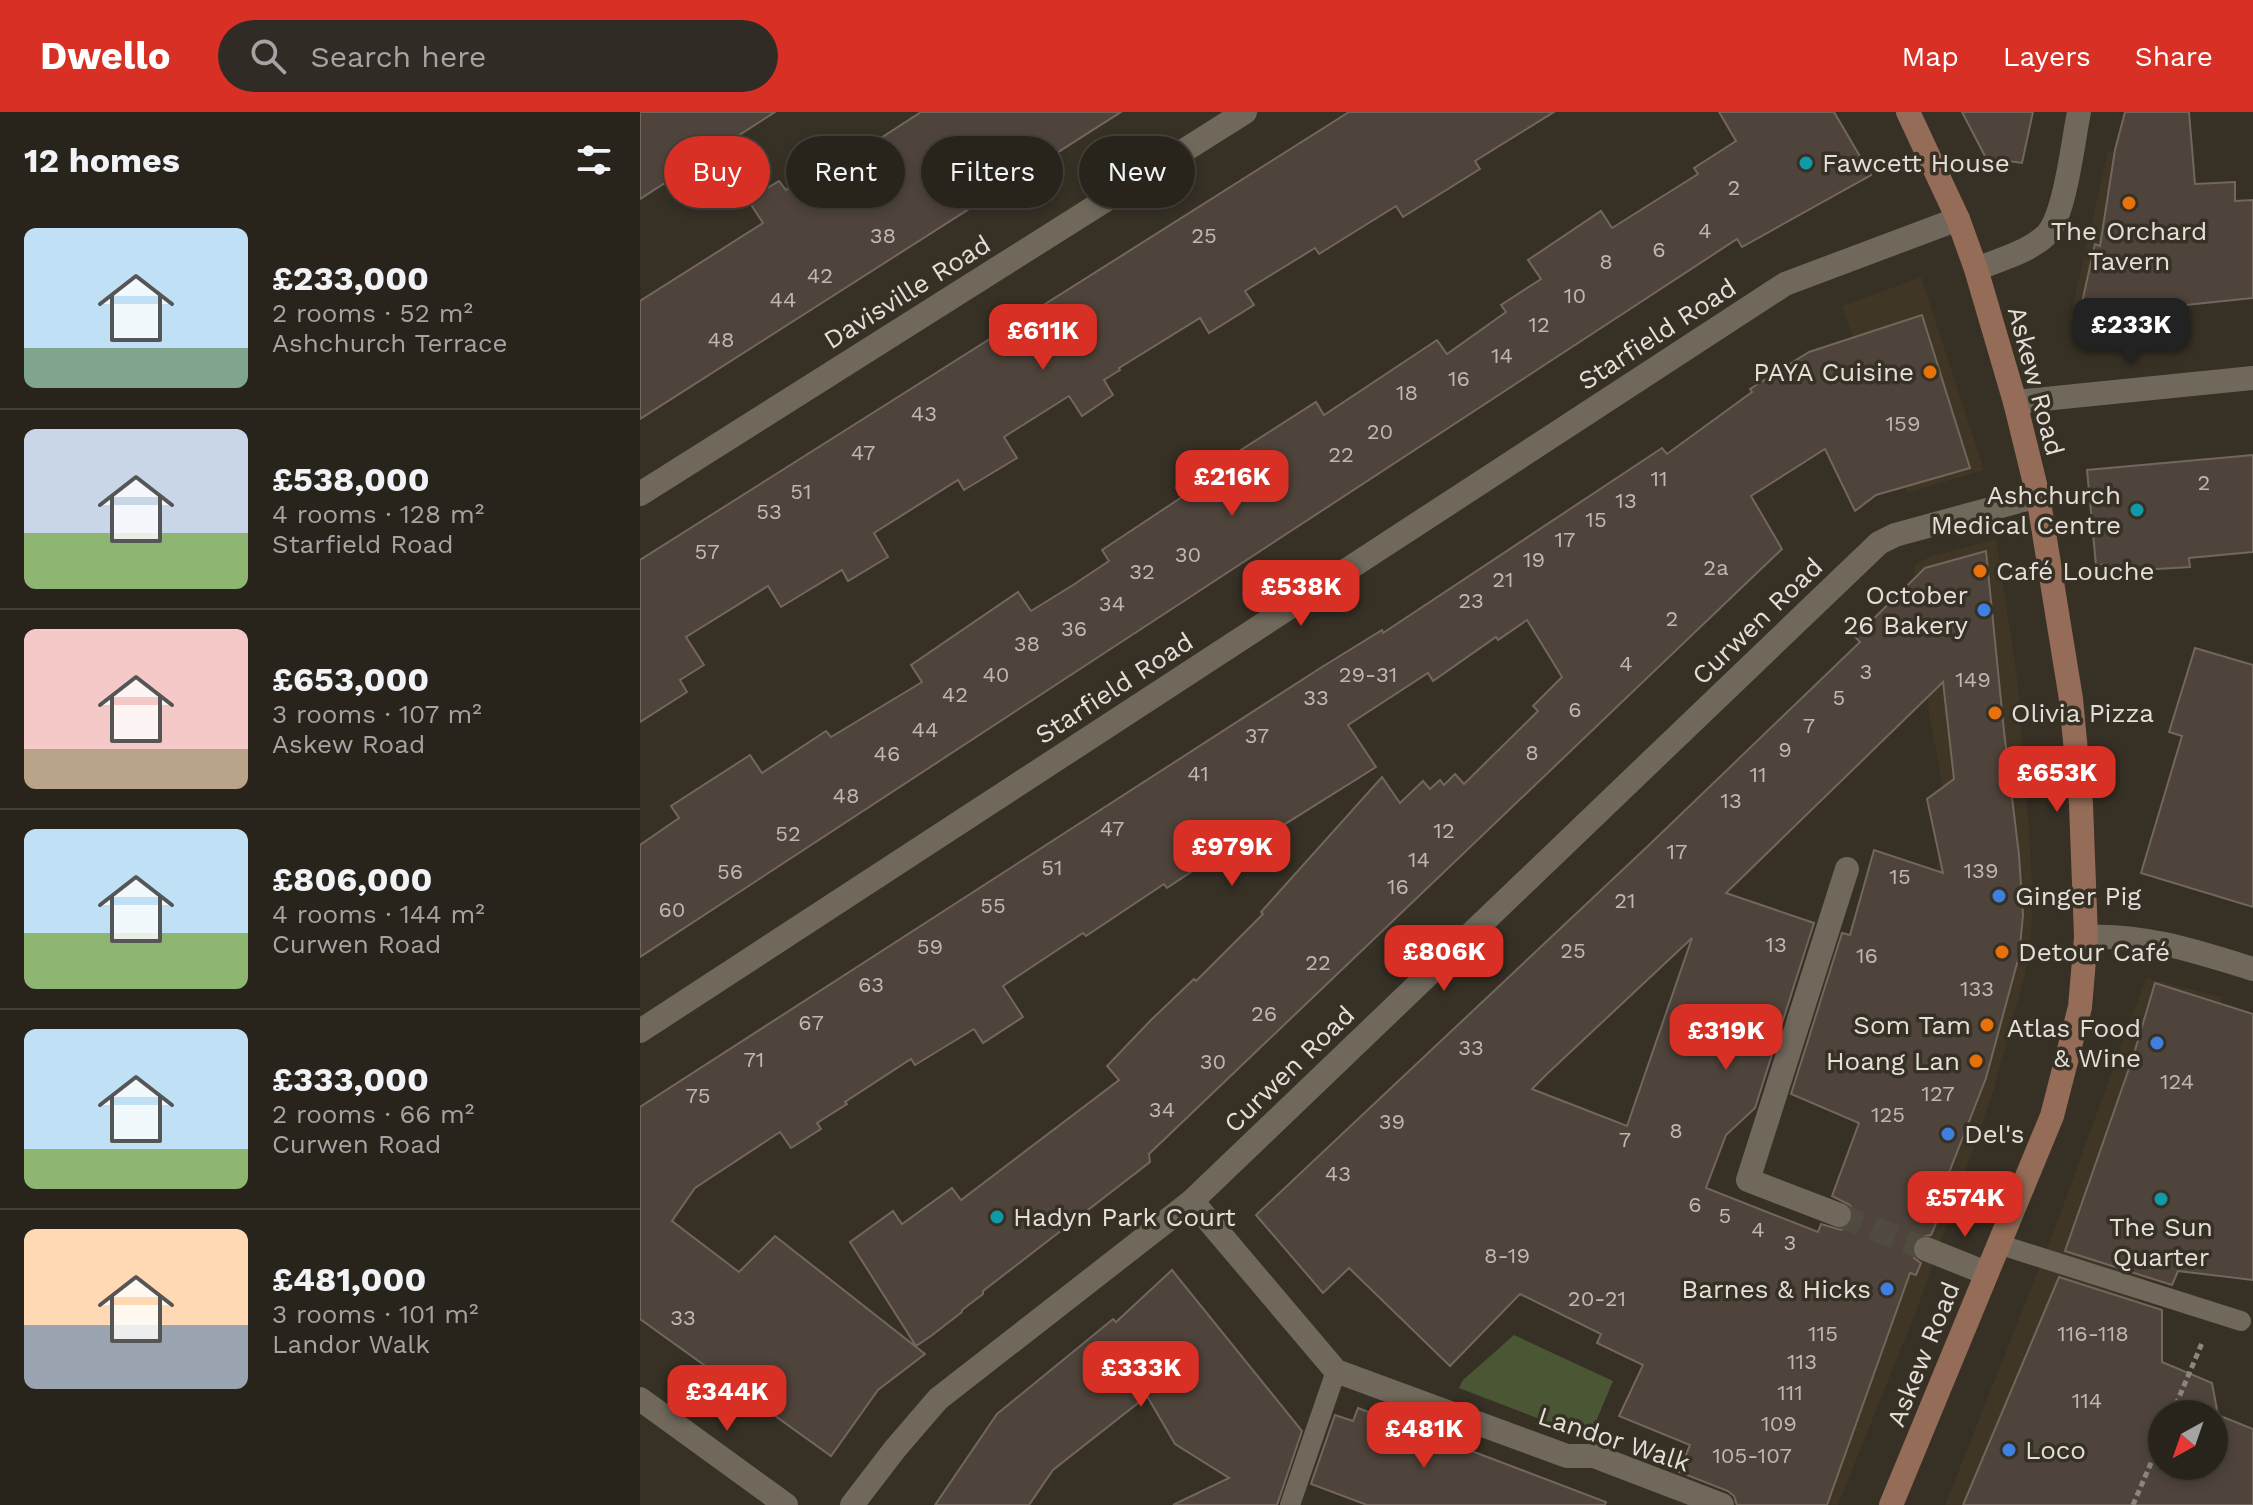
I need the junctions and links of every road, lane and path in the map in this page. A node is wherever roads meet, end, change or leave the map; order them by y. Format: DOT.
graph roads {
  1 [pos="1245,112"];
  2 [pos="1908,112"];
  3 [pos="2079,112"];
  4 [pos="1958,219"];
  5 [pos="1976,269"];
  6 [pos="2253,378"];
  7 [pos="2015,402"];
  8 [pos="640,494"];
  9 [pos="2038,496"];
  10 [pos="1847,869"];
  11 [pos="2086,937"];
  12 [pos="2253,969"];
  13 [pos="640,1031"];
  14 [pos="1192,1201"];
  15 [pos="1839,1215"];
  16 [pos="1998,1244"];
  17 [pos="1926,1249"];
  18 [pos="1986,1273"];
  19 [pos="2214,1313"];
  20 [pos="2241,1321"];
  21 [pos="1336,1371"];
  22 [pos="640,1399"];
  23 [pos="2178,1400"];
  24 [pos="2148,1470"];
  25 [pos="786,1505"];
  26 [pos="852,1505"];
  27 [pos="1290,1505"];
  28 [pos="1722,1505"];
  29 [pos="1891,1505"];
  30 [pos="2133,1505"];
  1 -- 8 [label="street, Davisville Road"];
  2 -- 4 [label="main road, Askew Road"];
  3 -- 5 [label="street"];
  4 -- 5 [label="main road, Askew Road"];
  4 -- 13 [label="street, Starfield Road"];
  5 -- 7 [label="main road, Askew Road"];
  6 -- 7 [label="street"];
  7 -- 9 [label="main road, Askew Road"];
  9 -- 11 [label="main road, Askew Road"];
  9 -- 14 [label="street, Curwen Road"];
  10 -- 15 [label="street"];
  11 -- 12 [label="street"];
  11 -- 16 [label="main road, Askew Road"];
  14 -- 21 [label="street, Landor Walk"];
  14 -- 26 [label="street, Curwen Road"];
  16 -- 18 [label="main road, Askew Road"];
  16 -- 19 [label="lane"];
  17 -- 18 [label="street"];
  18 -- 29 [label="main road, Askew Road"];
  19 -- 20 [label="lane"];
  19 -- 23 [label="path"];
  21 -- 27 [label="lane"];
  21 -- 28 [label="street, Landor Walk"];
  22 -- 25 [label="street"];
  24 -- 30 [label="path"];
}
